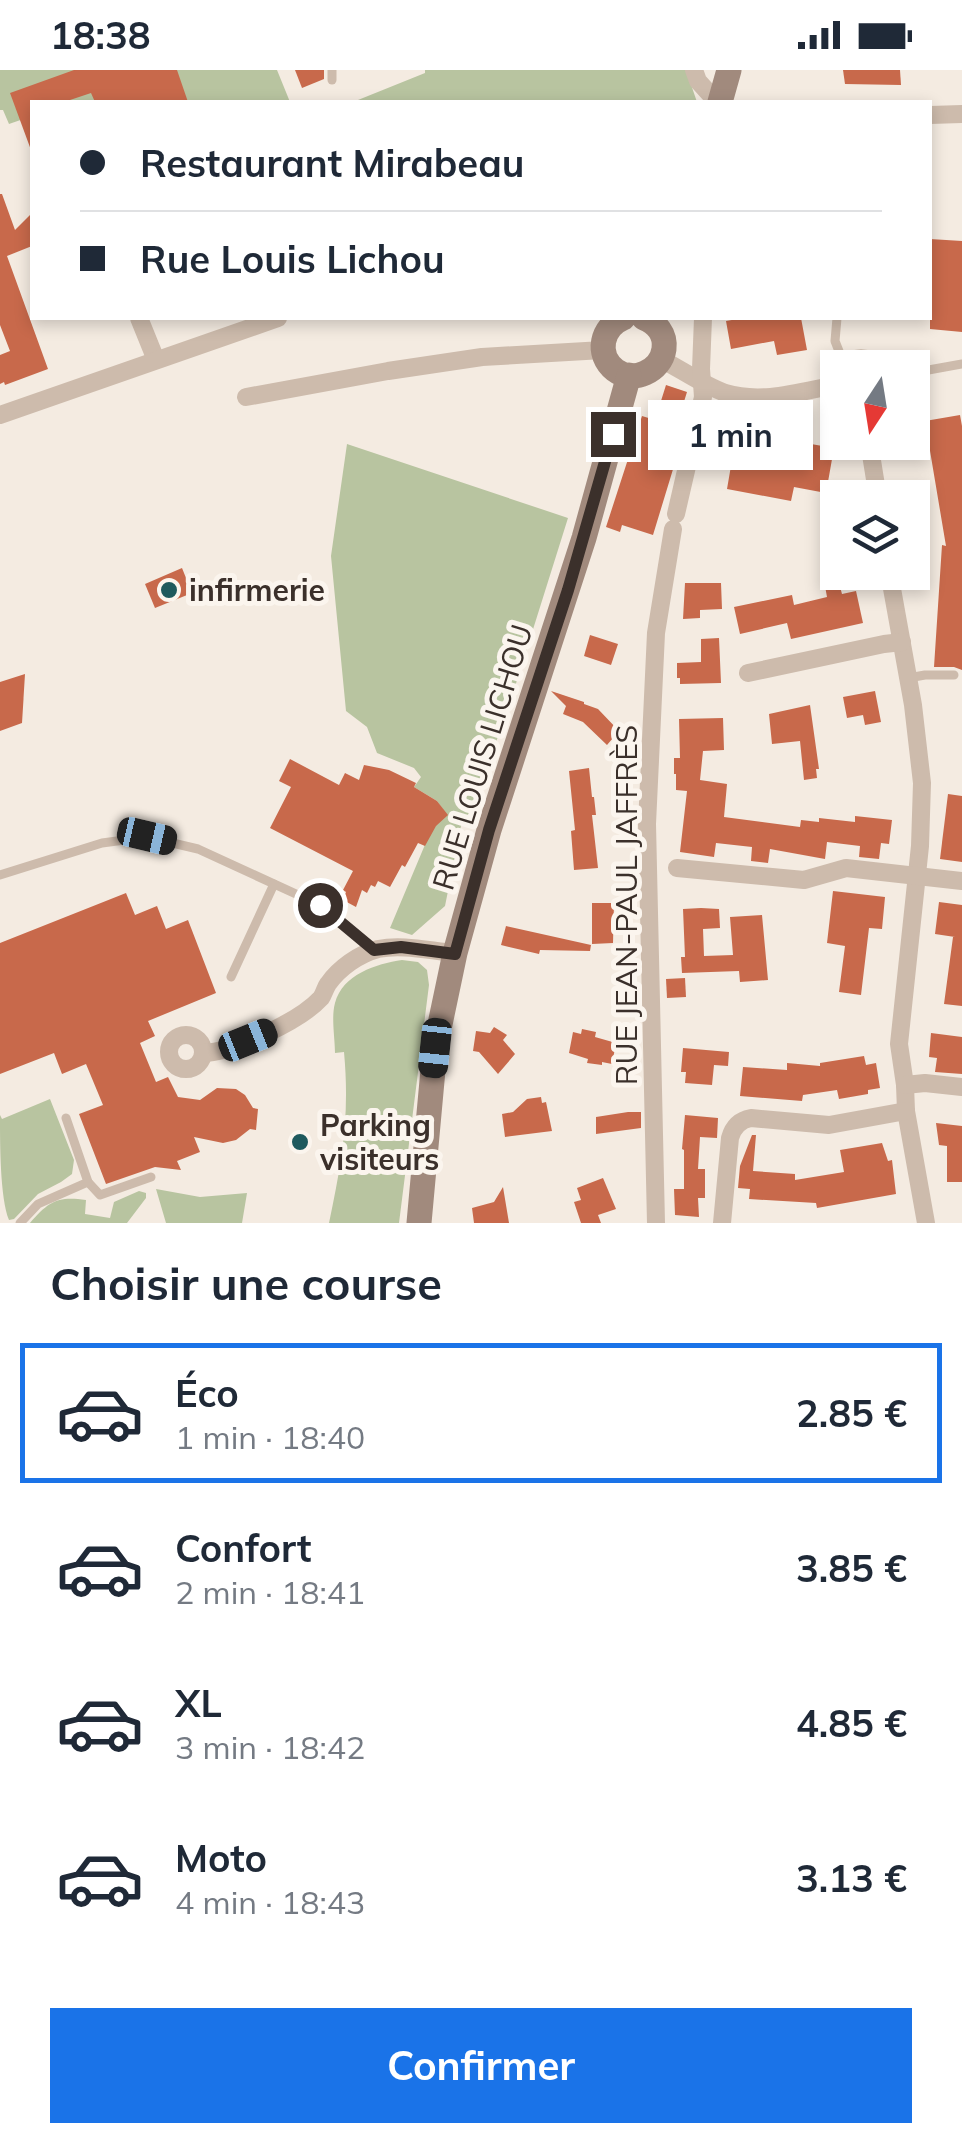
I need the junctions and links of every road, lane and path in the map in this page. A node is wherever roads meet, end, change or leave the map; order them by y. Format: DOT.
graph roads {
  1 [pos="694,70"];
  2 [pos="729,70"];
  3 [pos="717,100"];
  4 [pos="720,100"];
  5 [pos="962,114"];
  6 [pos="932,115"];
  7 [pos="140,320"];
  8 [pos="272,320"];
  9 [pos="616,320"];
  10 [pos="650,320"];
  11 [pos="703,320"];
  12 [pos="837,320"];
  13 [pos="603,350"];
  14 [pos="836,350"];
  15 [pos="156,360"];
  16 [pos="661,360"];
  17 [pos="962,364"];
  18 [pos="930,370"];
  19 [pos="629,375"];
  20 [pos="702,382"];
  21 [pos="820,382"];
  22 [pos="246,397"];
  23 [pos="0,415"];
  24 [pos="892,590"];
  25 [pos="902,642"];
  26 [pos="748,673"];
  27 [pos="954,676"];
  28 [pos="908,678"];
  29 [pos="677,868"];
  30 [pos="0,874"];
  31 [pos="917,876"];
  32 [pos="962,882"];
  33 [pos="274,884"];
  34 [pos="374,950"];
  35 [pos="455,954"];
  36 [pos="231,976"];
  37 [pos="204,1053"];
  38 [pos="905,1085"];
  39 [pos="962,1087"];
  40 [pos="906,1111"];
  41 [pos="66,1118"];
  42 [pos="151,1177"];
  43 [pos="88,1182"];
  44 [pos="20,1223"];
  45 [pos="419,1223"];
  46 [pos="656,1223"];
  47 [pos="722,1223"];
  48 [pos="926,1223"];
  1 -- 3 [label="street"];
  2 -- 4 [label="main road"];
  5 -- 6 [label="street"];
  7 -- 15 [label="street"];
  8 -- 15 [label="street"];
  9 -- 13 [label="main road"];
  10 -- 16 [label="main road"];
  11 -- 20 [label="street, RUE JEAN-PAUL JAFFRÈS"];
  12 -- 14 [label="lane"];
  13 -- 19 [label="main road"];
  13 -- 22 [label="street"];
  15 -- 23 [label="street"];
  16 -- 19 [label="main road"];
  16 -- 20 [label="street"];
  17 -- 18 [label="lane"];
  19 -- 35 [label="main road, RUE LOUIS LICHOU"];
  20 -- 21 [label="street"];
  20 -- 46 [label="street, RUE JEAN-PAUL JAFFRÈS"];
  24 -- 25 [label="street"];
  25 -- 26 [label="street"];
  25 -- 28 [label="street"];
  27 -- 28 [label="lane"];
  28 -- 31 [label="street"];
  29 -- 31 [label="street"];
  30 -- 33 [label="lane"];
  31 -- 32 [label="street"];
  31 -- 38 [label="street"];
  33 -- 34 [label="lane"];
  33 -- 36 [label="lane"];
  34 -- 35 [label="street"];
  34 -- 37 [label="street"];
  35 -- 45 [label="main road, RUE LOUIS LICHOU"];
  38 -- 39 [label="street"];
  38 -- 40 [label="street"];
  40 -- 47 [label="street"];
  40 -- 48 [label="street"];
  41 -- 43 [label="lane"];
  42 -- 43 [label="lane"];
  43 -- 44 [label="lane"];
}
